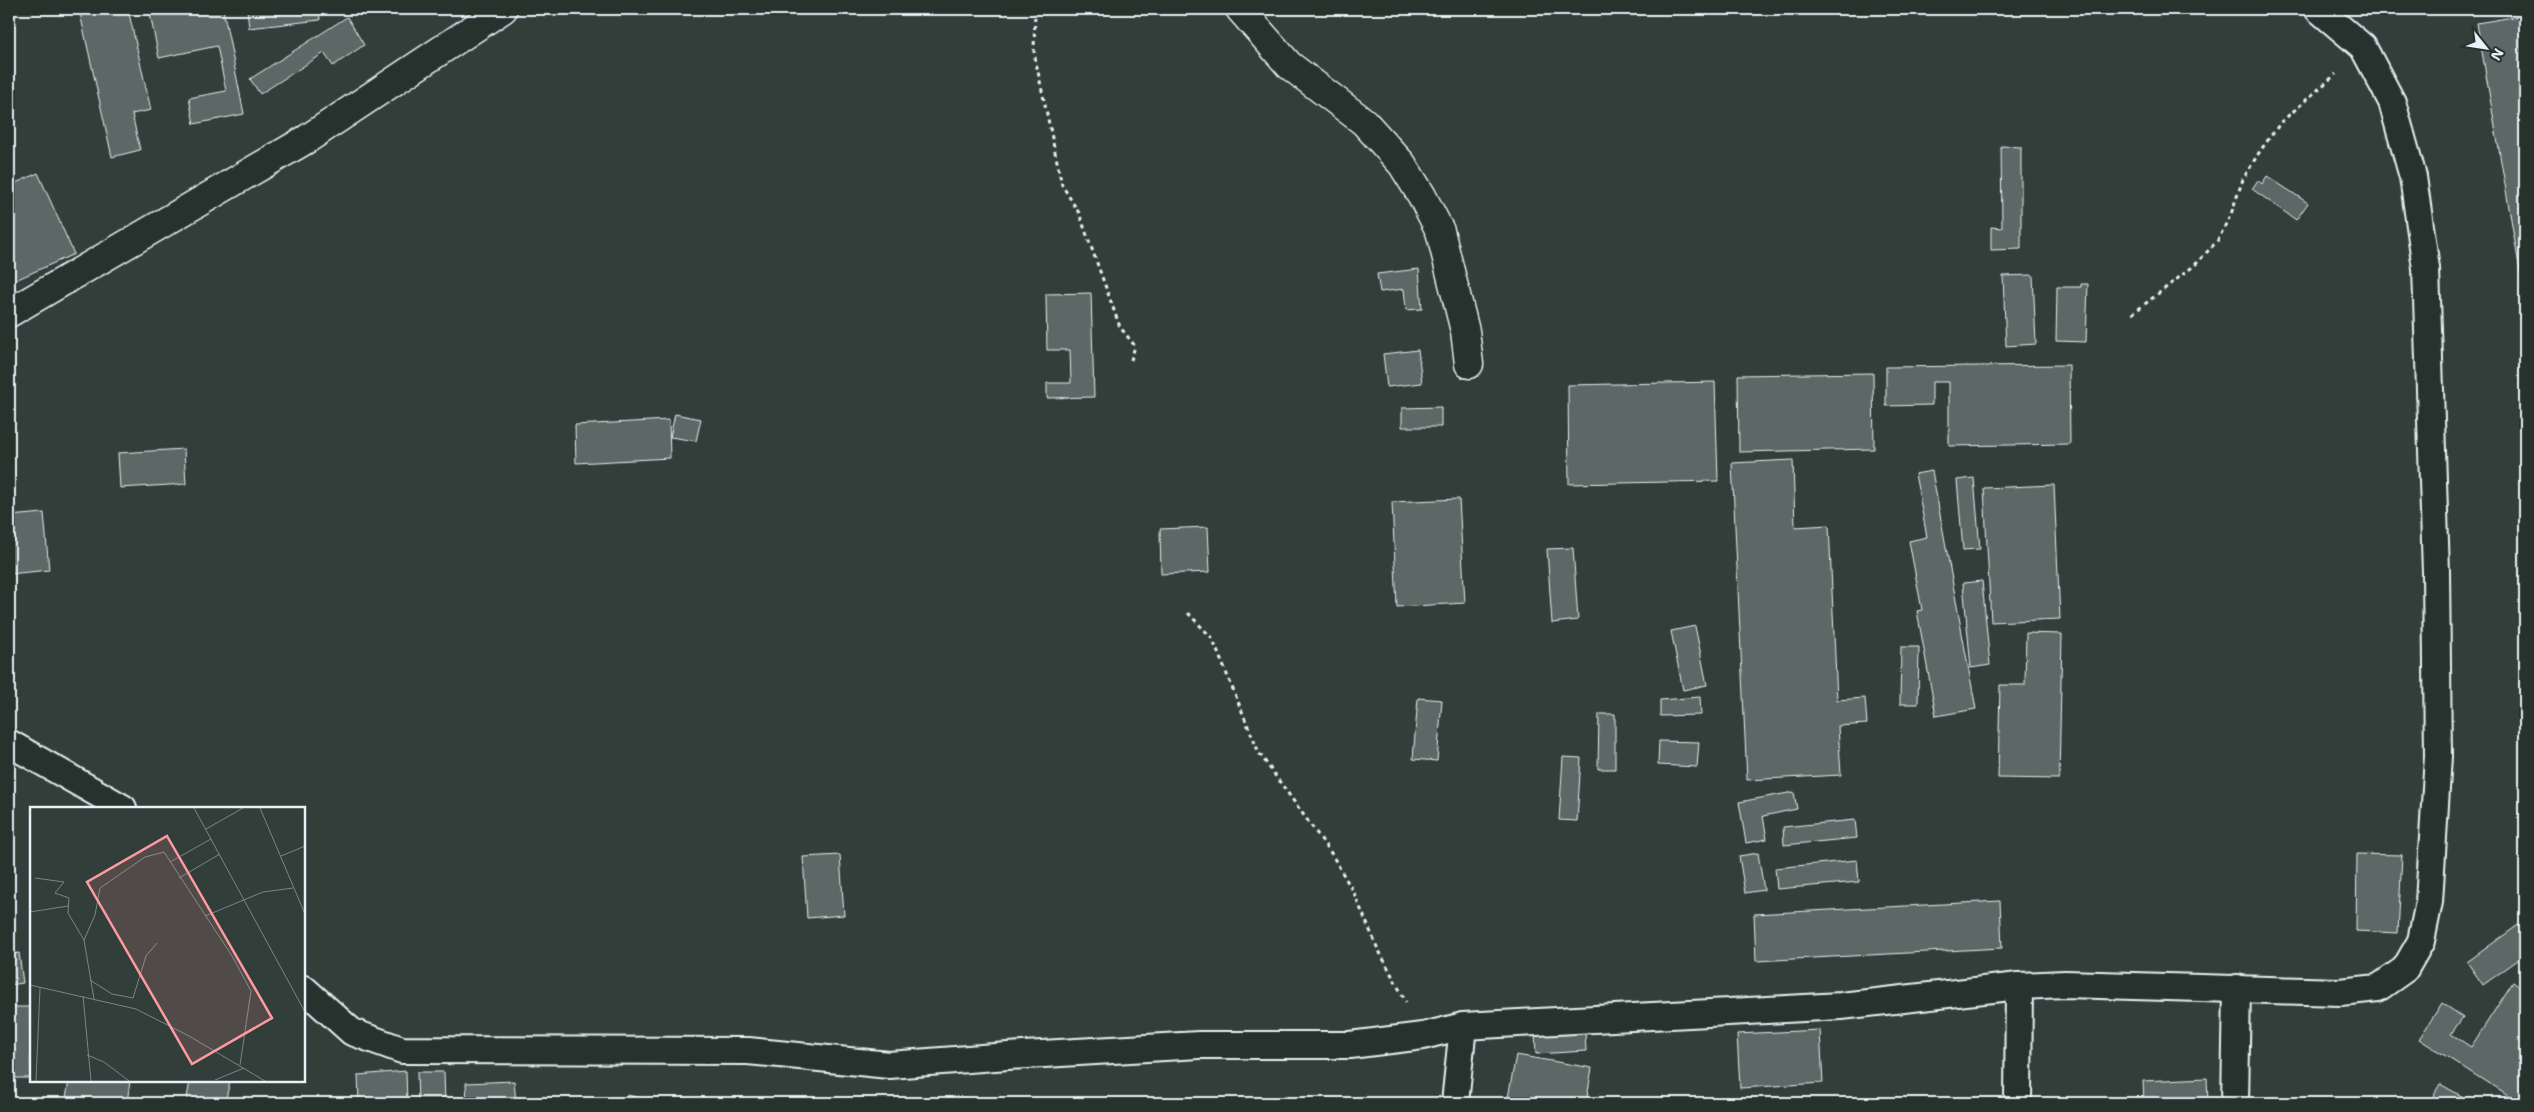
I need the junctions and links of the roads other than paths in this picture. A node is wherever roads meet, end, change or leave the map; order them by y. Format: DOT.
graph roads {
  1 [pos="504,9"];
  2 [pos="1240,9"];
  3 [pos="2318,9"];
  4 [pos="9,314"];
  5 [pos="1469,364"];
  6 [pos="9,743"];
  7 [pos="121,807"];
  8 [pos="2019,986"];
  9 [pos="2237,988"];
  10 [pos="305,990"];
  11 [pos="1463,1026"];
  12 [pos="1455,1103"];
  13 [pos="2018,1103"];
  14 [pos="2235,1103"];
  1 -- 4 [label="street"];
  2 -- 5 [label="street"];
  3 -- 9 [label="lane"];
  6 -- 7 [label="lane"];
  8 -- 9 [label="lane"];
  8 -- 11 [label="lane"];
  8 -- 13 [label="lane"];
  9 -- 14 [label="lane"];
  10 -- 11 [label="lane"];
  11 -- 12 [label="lane"];
}
